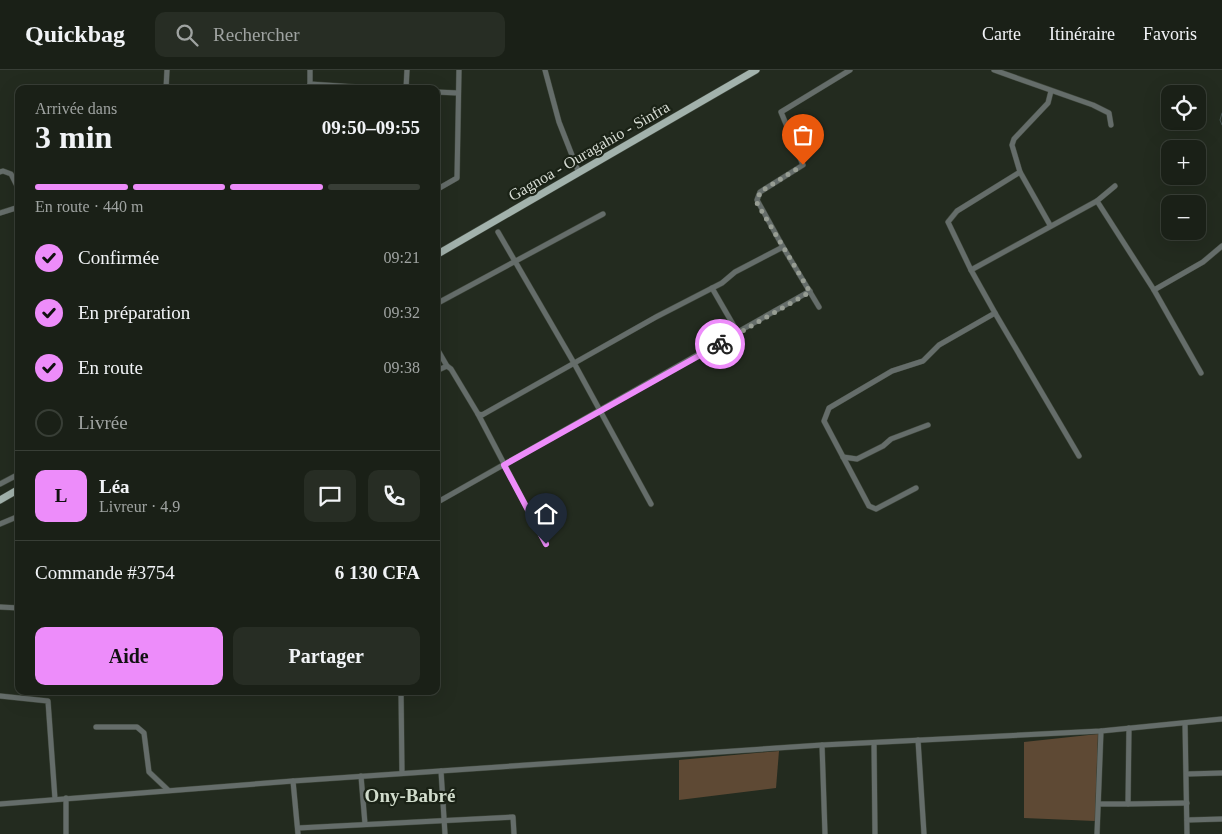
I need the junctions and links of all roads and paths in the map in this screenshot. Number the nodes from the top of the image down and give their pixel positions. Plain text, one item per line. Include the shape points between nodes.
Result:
1 (166, 70) edge
2 (310, 70) edge
3 (407, 70) edge
4 (459, 70) edge
5 (545, 70) edge
6 (756, 70) edge
7 (850, 70) edge
8 (994, 70) edge
9 (166, 85) edge
10 (310, 85) edge
11 (406, 85) edge
12 (1051, 91) junction
13 (440, 92) edge
14 (458, 93) junction
15 (1112, 125) dead end
16 (0, 172) edge
17 (1020, 172) junction
18 (579, 173) junction
19 (15, 182) edge
20 (1115, 186) dead end
21 (440, 188) edge
22 (1097, 201) junction
23 (15, 208) edge
24 (0, 213) edge
25 (603, 214) dead end
26 (1050, 225) junction
27 (498, 232) dead end
28 (1222, 246) edge
29 (783, 247) junction
30 (440, 253) edge
31 (515, 261) junction
32 (971, 270) junction
33 (712, 288) junction
34 (1154, 290) junction
35 (810, 292) junction
36 (440, 302) edge
37 (819, 306) dead end
38 (995, 313) junction
39 (738, 333) junction
40 (440, 354) edge
41 (574, 363) junction
42 (447, 366) junction
43 (440, 369) edge
44 (1201, 373) dead end
45 (600, 411) junction
46 (478, 414) junction
47 (928, 425) dead end
48 (1079, 456) dead end
49 (843, 457) junction
50 (504, 465) junction
51 (15, 476) edge
52 (0, 484) edge
53 (916, 488) dead end
54 (15, 491) edge
55 (0, 500) edge
56 (440, 500) edge
57 (651, 504) dead end
58 (15, 518) edge
59 (0, 524) edge
60 (546, 544) dead end
61 (0, 607) edge
62 (15, 608) edge
63 (401, 695) edge
64 (0, 696) edge
65 (1222, 719) edge
66 (1186, 723) junction
67 (96, 727) dead end
68 (1129, 728) junction
69 (1101, 731) junction
70 (918, 740) junction
71 (874, 743) junction
72 (822, 745) junction
73 (441, 771) junction
74 (402, 773) junction
75 (1222, 773) edge
76 (1187, 774) junction
77 (361, 776) junction
78 (293, 781) junction
79 (168, 790) junction
80 (66, 798) junction
81 (54, 799) junction
82 (1187, 803) junction
83 (0, 804) edge
84 (1099, 804) junction
85 (1128, 804) junction
86 (1222, 819) edge
87 (444, 820) junction
88 (1187, 820) junction
89 (365, 824) junction
90 (298, 831) edge
91 (66, 834) edge
92 (445, 834) edge
93 (514, 834) edge
94 (825, 834) edge
95 (875, 834) edge
96 (924, 834) edge
97 (1097, 834) edge
98 (1187, 834) edge

1 - 9 street
2 - 10 street
3 - 11 street
4 - 14 street
5 - 18 street via 559,122
6 - 18 main road, Gagnoa - Ouragahio - Sinfra
7 - 29 street via 781,112 803,165 760,192 757,200
8 - 12 street
12 - 15 street via 1109,113
12 - 17 street via 1048,102 1014,139 1012,145
13 - 14 street
14 - 21 street via 457,178
16 - 19 street via 3,170 11,174
17 - 26 street
17 - 32 street via 957,211 948,222
18 - 30 main road, Gagnoa - Ouragahio - Sinfra
20 - 22 street
22 - 26 street
22 - 34 street
23 - 24 street
25 - 31 street
26 - 32 street
27 - 31 street
28 - 34 street via 1203,262
29 - 33 street
29 - 35 street
31 - 36 street
31 - 41 street
32 - 38 street
33 - 39 street
33 - 41 street
34 - 44 street
35 - 37 street
35 - 39 street
38 - 48 street
38 - 49 street via 940,345 923,361 892,371 829,408 824,421
39 - 45 street
40 - 42 street
41 - 45 street
41 - 46 street via 482,415
42 - 43 street
42 - 46 street via 452,369
45 - 50 street
45 - 57 street
46 - 50 street
47 - 49 street via 891,439 857,459
49 - 53 street via 868,506 876,510
50 - 56 street
50 - 60 street
51 - 52 street
54 - 55 main road
58 - 59 street
61 - 62 street
63 - 74 street
64 - 81 street via 48,701
65 - 66 street
66 - 68 street
66 - 76 street
67 - 79 street via 142,729 149,772
68 - 69 street
68 - 85 street
69 - 70 street
69 - 84 street
70 - 71 street
70 - 96 street
71 - 72 street
71 - 95 street
72 - 73 street
72 - 94 street
73 - 74 street
73 - 87 street
74 - 77 street
75 - 76 street
76 - 82 street
77 - 78 street
77 - 89 street
78 - 79 street
78 - 90 street
79 - 80 street
80 - 81 street
80 - 91 street
81 - 83 street
82 - 85 street
82 - 88 street
84 - 85 street
84 - 97 street
86 - 88 street
87 - 89 street
87 - 92 street
87 - 93 street via 513,817
88 - 98 street
89 - 90 street

